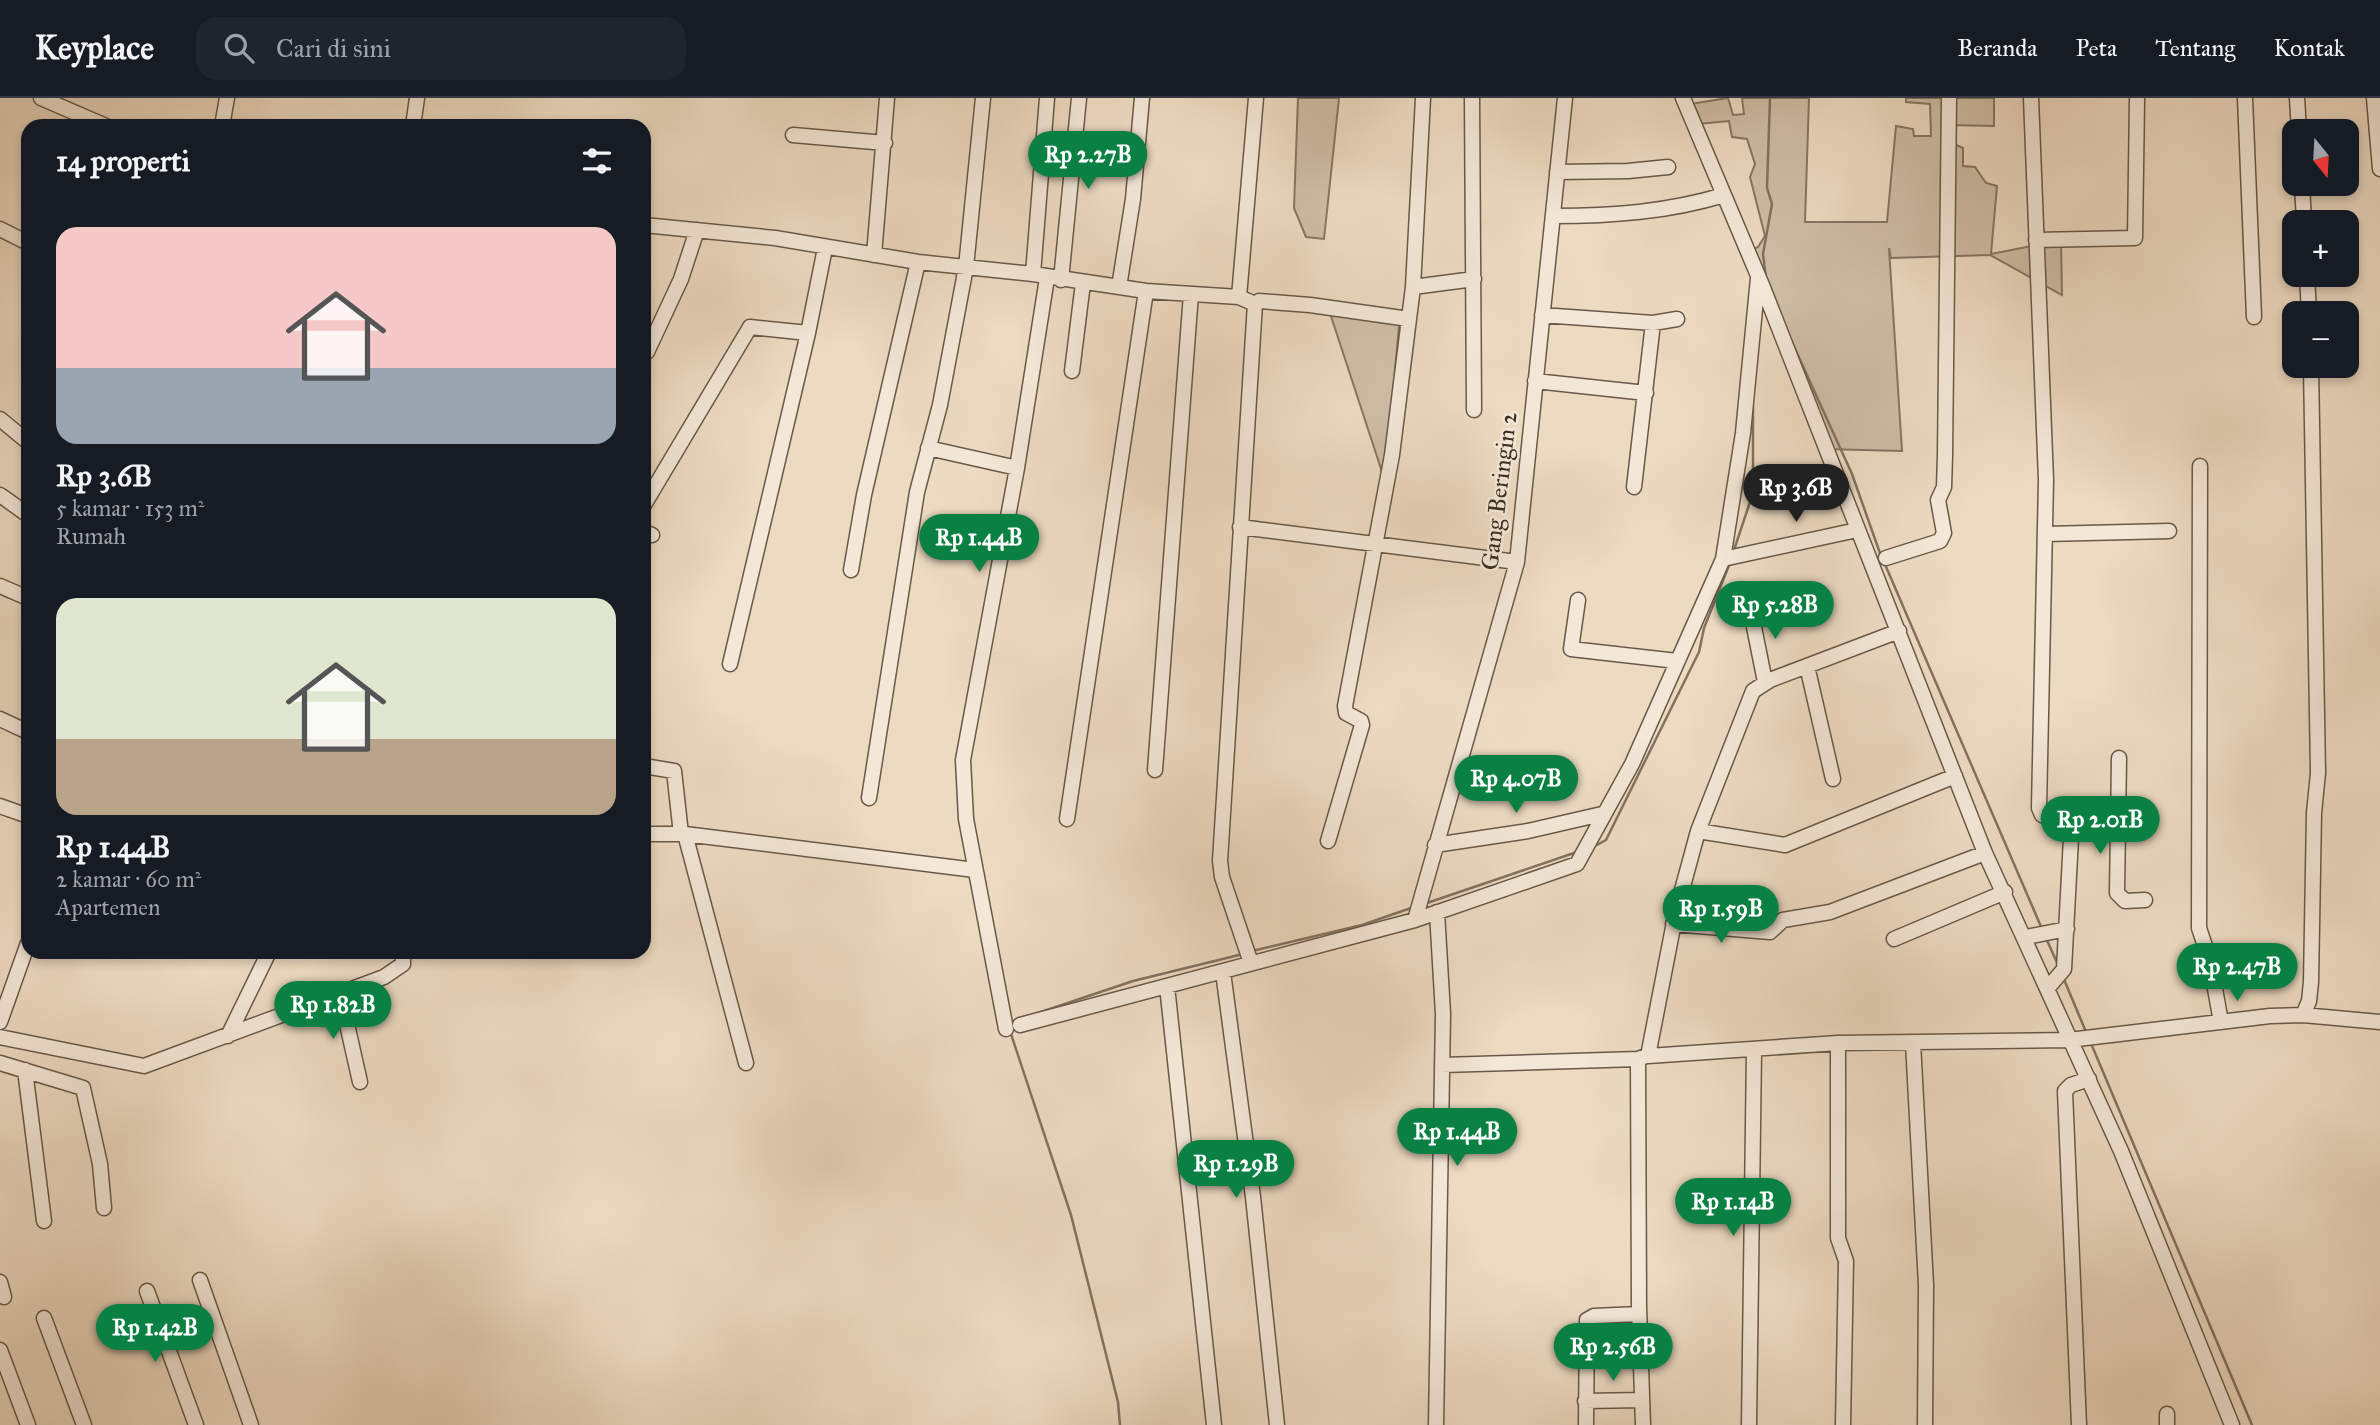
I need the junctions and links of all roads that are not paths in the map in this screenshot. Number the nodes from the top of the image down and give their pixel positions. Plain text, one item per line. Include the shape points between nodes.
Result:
1 (41, 98) edge
2 (228, 98) edge
3 (417, 98) edge
4 (887, 98) edge
5 (984, 98) edge
6 (1047, 98) edge
7 (1079, 98) edge
8 (1142, 98) edge
9 (1256, 98) edge
10 (1423, 98) edge
11 (1472, 98) edge
12 (1565, 98) edge
13 (1684, 98) edge
14 (1948, 98) edge
15 (2031, 98) edge
16 (2245, 98) edge
17 (2297, 98) edge
18 (2374, 98) edge
19 (2137, 100) dead end
20 (90, 119) edge
21 (224, 119) edge
22 (413, 119) edge
23 (2298, 119) edge
24 (793, 135) dead end
25 (885, 143) junction
26 (1668, 167) dead end
27 (2380, 169) edge
28 (1557, 172) junction
29 (1724, 195) junction
30 (1553, 216) junction
31 (651, 226) edge
32 (0, 229) edge
33 (697, 230) junction
34 (21, 240) edge
35 (2036, 240) junction
36 (825, 248) junction
37 (874, 255) junction
38 (918, 262) junction
39 (966, 267) junction
40 (1047, 277) junction
41 (1474, 279) junction
42 (1760, 281) junction
43 (1083, 283) junction
44 (1119, 287) junction
45 (1413, 287) junction
46 (1146, 291) junction
47 (1191, 294) junction
48 (1239, 297) junction
49 (1255, 304) junction
50 (1542, 314) junction
51 (2254, 317) dead end
52 (1409, 319) junction
53 (1677, 319) dead end
54 (1653, 323) junction
55 (808, 333) junction
56 (651, 343) edge
57 (1072, 371) dead end
58 (2311, 378) edge
59 (1535, 381) junction
60 (1646, 393) junction
61 (1474, 410) dead end
62 (0, 419) edge
63 (21, 436) edge
64 (929, 448) junction
65 (2200, 466) dead end
66 (1017, 468) junction
67 (1634, 487) dead end
68 (651, 493) edge
69 (0, 495) edge
70 (21, 510) edge
71 (1240, 527) junction
72 (1857, 530) junction
73 (2169, 531) dead end
74 (2045, 534) junction
75 (1376, 543) junction
76 (1725, 558) junction
77 (1886, 558) dead end
78 (1517, 562) junction
79 (851, 570) dead end
80 (0, 586) edge
81 (21, 595) edge
82 (1578, 600) dead end
83 (1750, 607) dead end
84 (1899, 631) junction
85 (1677, 661) junction
86 (730, 664) dead end
87 (1807, 666) junction
88 (1765, 682) junction
89 (0, 719) edge
90 (21, 729) edge
91 (2119, 758) dead end
92 (651, 766) edge
93 (1155, 770) dead end
94 (1955, 776) junction
95 (1833, 779) dead end
96 (869, 799) dead end
97 (0, 806) edge
98 (21, 814) edge
99 (1602, 814) junction
100 (1066, 819) dead end
101 (2118, 822) junction
102 (2068, 826) junction
103 (1698, 831) junction
104 (651, 834) edge
105 (683, 834) junction
106 (1328, 841) dead end
107 (1435, 845) junction
108 (1985, 853) junction
109 (975, 870) junction
110 (2006, 892) junction
111 (2145, 900) dead end
112 (1417, 910) junction
113 (1437, 912) junction
114 (1673, 924) junction
115 (2067, 929) junction
116 (2039, 934) junction
117 (1895, 939) dead end
118 (1249, 956) junction
119 (22, 959) edge
120 (265, 959) edge
121 (403, 959) edge
122 (1223, 972) junction
123 (1167, 986) junction
124 (2047, 989) junction
125 (340, 993) junction
126 (2302, 1016) junction
127 (0, 1021) edge
128 (2221, 1022) junction
129 (2380, 1022) edge
130 (228, 1036) junction
131 (0, 1038) edge
132 (2082, 1039) junction
133 (1838, 1043) junction
134 (1913, 1043) junction
135 (1754, 1051) junction
136 (1643, 1058) junction
137 (0, 1063) edge
138 (746, 1063) dead end
139 (1442, 1065) junction
140 (24, 1070) junction
141 (2089, 1079) junction
142 (360, 1082) dead end
143 (104, 1208) dead end
144 (44, 1222) dead end
145 (200, 1280) dead end
146 (147, 1291) dead end
147 (1639, 1314) junction
148 (44, 1318) dead end
149 (0, 1350) edge
150 (1642, 1400) junction
151 (1585, 1401) junction
152 (28, 1425) edge
153 (84, 1425) edge
154 (196, 1425) edge
155 (251, 1425) edge
156 (1214, 1425) edge
157 (1277, 1425) edge
158 (1436, 1425) edge
159 (1586, 1425) edge
160 (1643, 1425) edge
161 (1749, 1425) edge
162 (1843, 1425) edge
163 (1925, 1425) edge
164 (2079, 1425) edge
165 (2232, 1425) edge

1 - 20 street
2 - 21 street
3 - 22 street
4 - 25 street
5 - 39 street
6 - 40 street
7 - 40 street
8 - 44 street
9 - 48 street
10 - 45 street
11 - 41 street
12 - 28 street, Gang Beringin 2
13 - 29 street
14 - 77 street via 1945,455 1944,487 1938,500 1944,533 1940,541
15 - 35 street
16 - 51 street
17 - 23 street
18 - 27 street
19 - 35 street via 2135,238
24 - 25 street
25 - 37 street
26 - 28 street
28 - 30 street, Gang Beringin 2
29 - 30 street via 1625,215
29 - 42 street
30 - 50 street, Gang Beringin 2
31 - 33 street
32 - 34 street
33 - 36 street
33 - 56 street via 681,279
35 - 74 street
36 - 37 street
36 - 55 street
37 - 38 street
38 - 39 street
38 - 79 street
39 - 40 street
39 - 64 street
40 - 43 street
40 - 66 street
41 - 45 street
41 - 61 street
42 - 72 street
42 - 76 street
43 - 44 street
43 - 57 street
44 - 46 street
45 - 52 street
46 - 47 street
46 - 100 street
47 - 48 street
47 - 93 street
48 - 49 street
49 - 52 street via 1310,305
49 - 71 street
50 - 54 street
50 - 59 street, Gang Beringin 2
52 - 75 street
53 - 54 street
54 - 60 street
55 - 68 street via 750,327
55 - 86 street
58 - 126 street via 2318,773 2311,982
59 - 60 street
59 - 78 street, Gang Beringin 2
60 - 67 street
62 - 63 street
64 - 66 street
64 - 96 street via 915,504
65 - 128 street via 2199,928
66 - 109 street via 964,743 966,819
69 - 70 street
71 - 75 street
71 - 118 street via 1220,860
72 - 76 street
72 - 84 street
73 - 74 street
74 - 102 street via 2039,808 2042,815
75 - 78 street
75 - 106 street via 1345,706 1346,713 1362,725
76 - 85 street
78 - 107 street, Gang Beringin 2
80 - 81 street
82 - 85 street via 1571,649
83 - 88 street
84 - 87 street
84 - 94 street
85 - 99 street via 1632,764
87 - 88 street
87 - 95 street
88 - 103 street via 1753,691
89 - 90 street
91 - 101 street
92 - 105 street via 674,771
94 - 103 street via 1785,845
94 - 108 street
97 - 98 street
99 - 107 street
99 - 113 street via 1580,861
101 - 102 street
101 - 111 street via 2117,893 2125,901
102 - 115 street
103 - 114 street
104 - 105 street
105 - 109 street
105 - 138 street
107 - 112 street, Gang Beringin 2
108 - 110 street
108 - 114 street via 1830,912 1783,920 1770,932
109 - 123 street via 1013,1027
110 - 116 street
110 - 117 street
112 - 113 street
112 - 118 street
113 - 139 street
114 - 136 street
115 - 116 street
115 - 124 street via 2061,972
116 - 124 street
118 - 122 street
119 - 127 street
120 - 130 street
121 - 125 street via 403,964 384,977
122 - 123 street
122 - 157 street
123 - 156 street
124 - 132 street
125 - 130 street
125 - 142 street
126 - 128 street
126 - 129 street
128 - 132 street
130 - 131 street via 140,1066
132 - 134 street
132 - 141 street
133 - 134 street
133 - 135 street
133 - 162 street via 1838,1238 1846,1261
134 - 163 street via 1926,1285
135 - 136 street
135 - 161 street
136 - 139 street
136 - 147 street
137 - 140 street
139 - 158 street
140 - 143 street via 83,1088 100,1164
140 - 144 street
141 - 164 street via 2065,1091
141 - 165 street
145 - 155 street
146 - 154 street
147 - 150 street
147 - 151 street via 1587,1320
148 - 153 street
149 - 152 street
150 - 151 street
150 - 160 street
151 - 159 street

